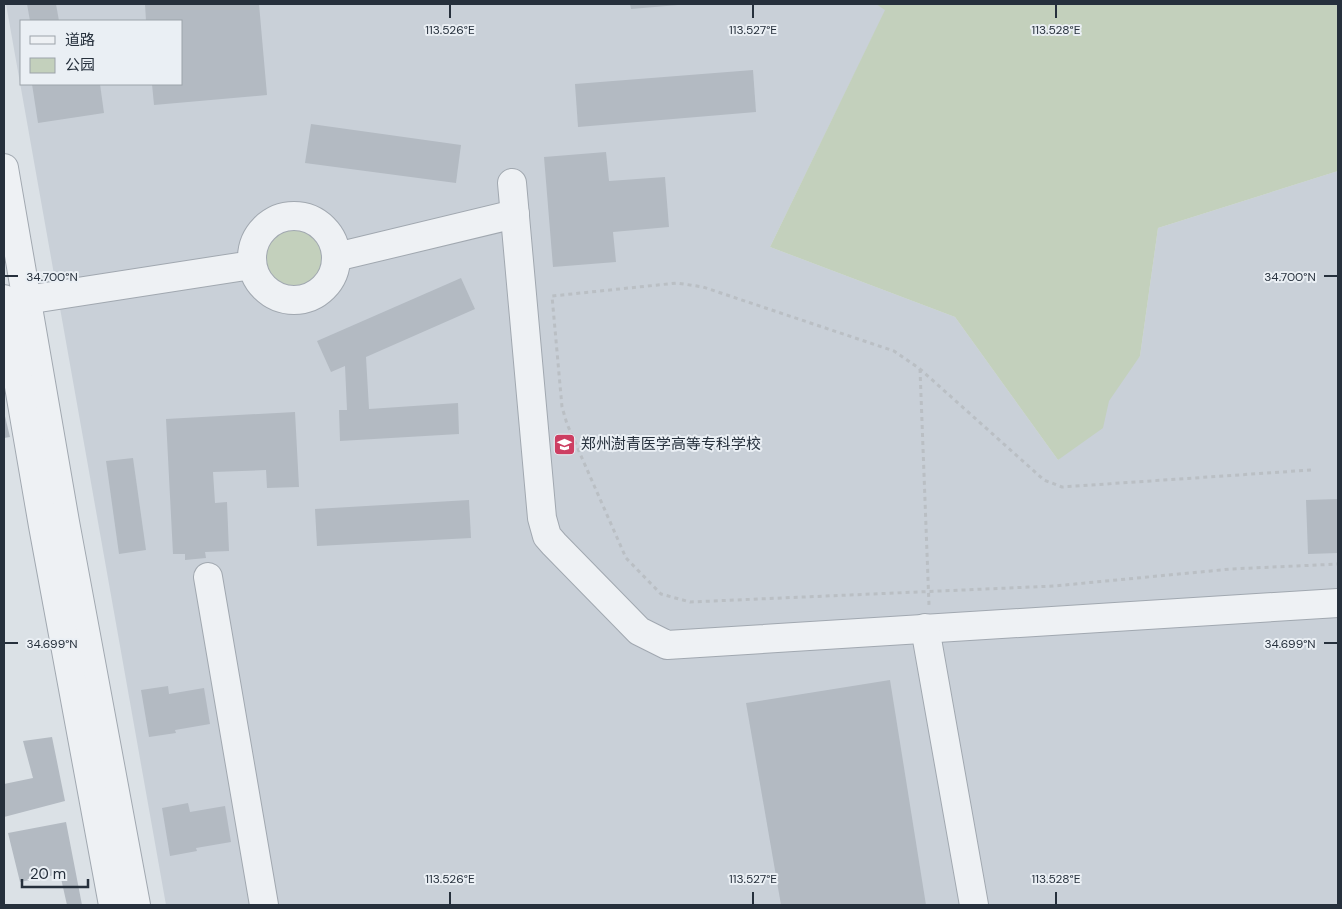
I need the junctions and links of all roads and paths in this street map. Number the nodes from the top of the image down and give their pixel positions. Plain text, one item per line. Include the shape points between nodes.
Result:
1 (4, 168) edge
2 (512, 183) dead end
3 (515, 214) junction
4 (336, 257) junction
5 (252, 265) junction
6 (15, 299) edge
7 (920, 369) junction
8 (1311, 470) dead end
9 (1338, 564) edge
10 (208, 577) dead end
11 (929, 592) junction
12 (1338, 602) edge
13 (928, 628) junction
14 (113, 905) edge
15 (136, 905) edge
16 (264, 905) edge
17 (974, 905) edge

1 - 6 street
2 - 3 street
3 - 4 street
3 - 13 street via 542,518 547,536 639,631 667,644
4 - 5 street via 327,285 318,293 295,300 272,294 256,276
4 - 5 street via 332,240 325,230 316,222 294,216 271,223 262,231 252,253
5 - 6 street
6 - 14 street via 44,536
6 - 15 street via 64,522
7 - 8 path via 1044,480 1062,487
7 - 11 path
7 - 11 path via 894,351 703,287 677,284 552,296 562,408 567,424 626,558 661,594 690,602
9 - 11 path via 1231,569 1054,586
10 - 16 street
11 - 13 path
12 - 13 street
13 - 17 street

